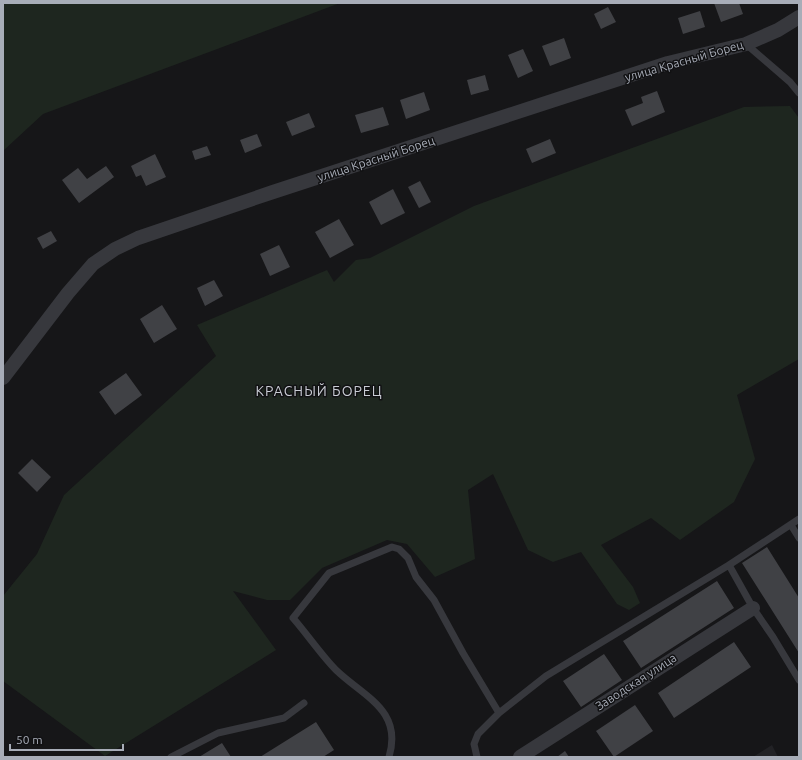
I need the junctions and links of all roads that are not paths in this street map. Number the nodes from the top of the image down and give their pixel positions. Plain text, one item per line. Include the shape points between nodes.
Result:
1 (799, 17) edge
2 (746, 44) junction
3 (799, 93) edge
4 (3, 378) edge
5 (799, 519) edge
6 (791, 525) junction
7 (799, 538) edge
8 (729, 565) junction
9 (753, 608) junction
10 (799, 680) edge
11 (304, 703) dead end
12 (499, 713) junction
13 (171, 757) edge
14 (389, 757) edge
15 (477, 757) edge
16 (520, 757) edge

1 - 2 street, улица Красный Борец via 778,30
2 - 3 lane
2 - 4 street, улица Красный Борец via 668,63 274,192 115,248 93,264 68,293
5 - 6 lane
6 - 7 lane
6 - 8 lane
8 - 9 lane
8 - 12 lane via 546,676
9 - 10 lane
9 - 16 street, Заводская улица
11 - 13 lane via 284,718 218,733
12 - 14 lane via 434,600 416,577 408,558 399,549 392,547 329,573 294,618 336,670 378,705 387,718 392,745
12 - 15 lane via 478,734 474,744

